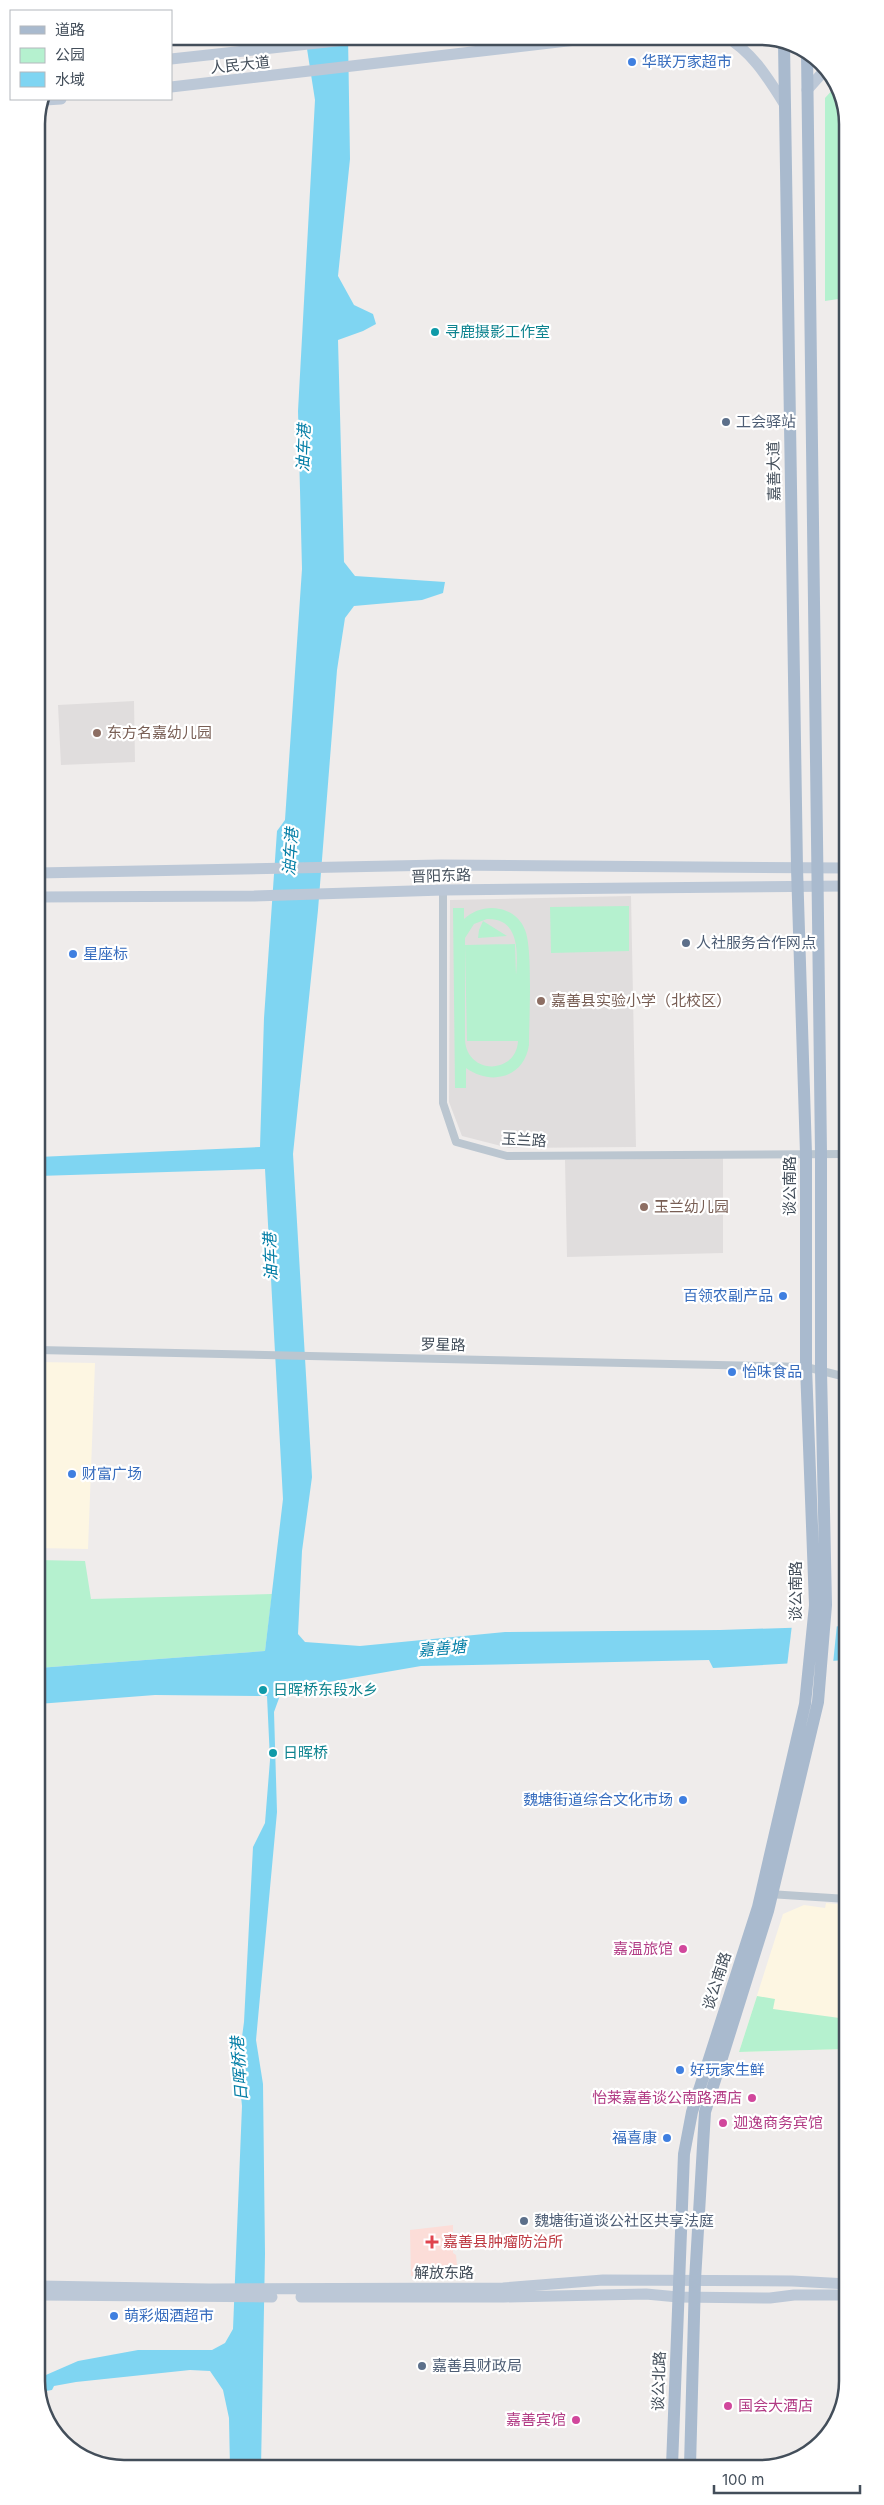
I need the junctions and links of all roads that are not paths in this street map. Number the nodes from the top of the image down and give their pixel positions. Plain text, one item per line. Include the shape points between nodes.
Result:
1 (303, 45) edge
2 (538, 45) edge
3 (738, 45) edge
4 (784, 49) edge
5 (172, 59) edge
6 (807, 60) edge
7 (821, 74) edge
8 (172, 87) edge
9 (807, 90) junction
10 (785, 105) junction
11 (797, 868) junction
12 (816, 868) junction
13 (839, 868) edge
14 (45, 873) edge
15 (797, 886) junction
16 (816, 886) junction
17 (839, 886) edge
18 (442, 890) junction
19 (45, 897) edge
20 (806, 1154) junction
21 (821, 1154) junction
22 (839, 1154) edge
23 (45, 1350) edge
24 (806, 1367) junction
25 (821, 1371) junction
26 (839, 1375) edge
27 (820, 1605) junction
28 (767, 1893) junction
29 (839, 1899) edge
30 (678, 2280) junction
31 (695, 2280) junction
32 (839, 2284) edge
33 (45, 2286) edge
34 (210, 2293) junction
35 (289, 2293) junction
36 (45, 2295) edge
37 (839, 2295) edge
38 (678, 2297) junction
39 (694, 2297) junction
40 (672, 2460) edge
41 (690, 2460) edge

1 - 5 main road, 人民大道
2 - 8 main road, 人民大道
3 - 10 main road via 763,69
4 - 10 main road, 嘉善大道
6 - 9 main road
7 - 9 main road
9 - 12 main road
10 - 11 main road, 嘉善大道
11 - 12 main road, 晋阳东路
11 - 14 main road, 晋阳东路 via 441,865
11 - 15 main road, 谈公南路
12 - 13 main road, 晋阳东路
12 - 16 main road, 谈公南路
15 - 16 main road, 晋阳东路
15 - 18 main road, 晋阳东路
15 - 20 main road, 谈公南路
16 - 17 main road, 晋阳东路
16 - 21 main road, 谈公南路
18 - 19 main road, 晋阳东路 via 336,895
18 - 20 street, 玉兰路 via 443,1102 456,1142 507,1156
20 - 21 street, 玉兰路
20 - 24 main road, 谈公南路
21 - 22 street, 玉兰路
21 - 25 main road, 谈公南路
23 - 24 street, 罗星路
24 - 25 street, 罗星路
24 - 27 main road, 谈公南路
25 - 26 street, 罗星路
25 - 27 main road, 谈公南路
27 - 28 main road, 谈公南路 via 811,1703
28 - 29 street
28 - 30 main road, 谈公南路 via 692,2112 684,2154
28 - 31 main road, 谈公南路 via 705,2112
30 - 31 main road, 解放东路
30 - 35 main road, 解放东路 via 602,2280 503,2288
30 - 38 main road, 谈公南路
31 - 32 main road, 解放东路
31 - 39 main road, 谈公南路
33 - 34 main road, 解放东路
34 - 35 main road, 解放东路
34 - 36 main road, 解放东路
35 - 38 main road, 解放东路 via 504,2297 646,2294
37 - 39 main road, 解放东路
38 - 39 main road, 解放东路
38 - 40 main road, 谈公北路
39 - 41 main road

